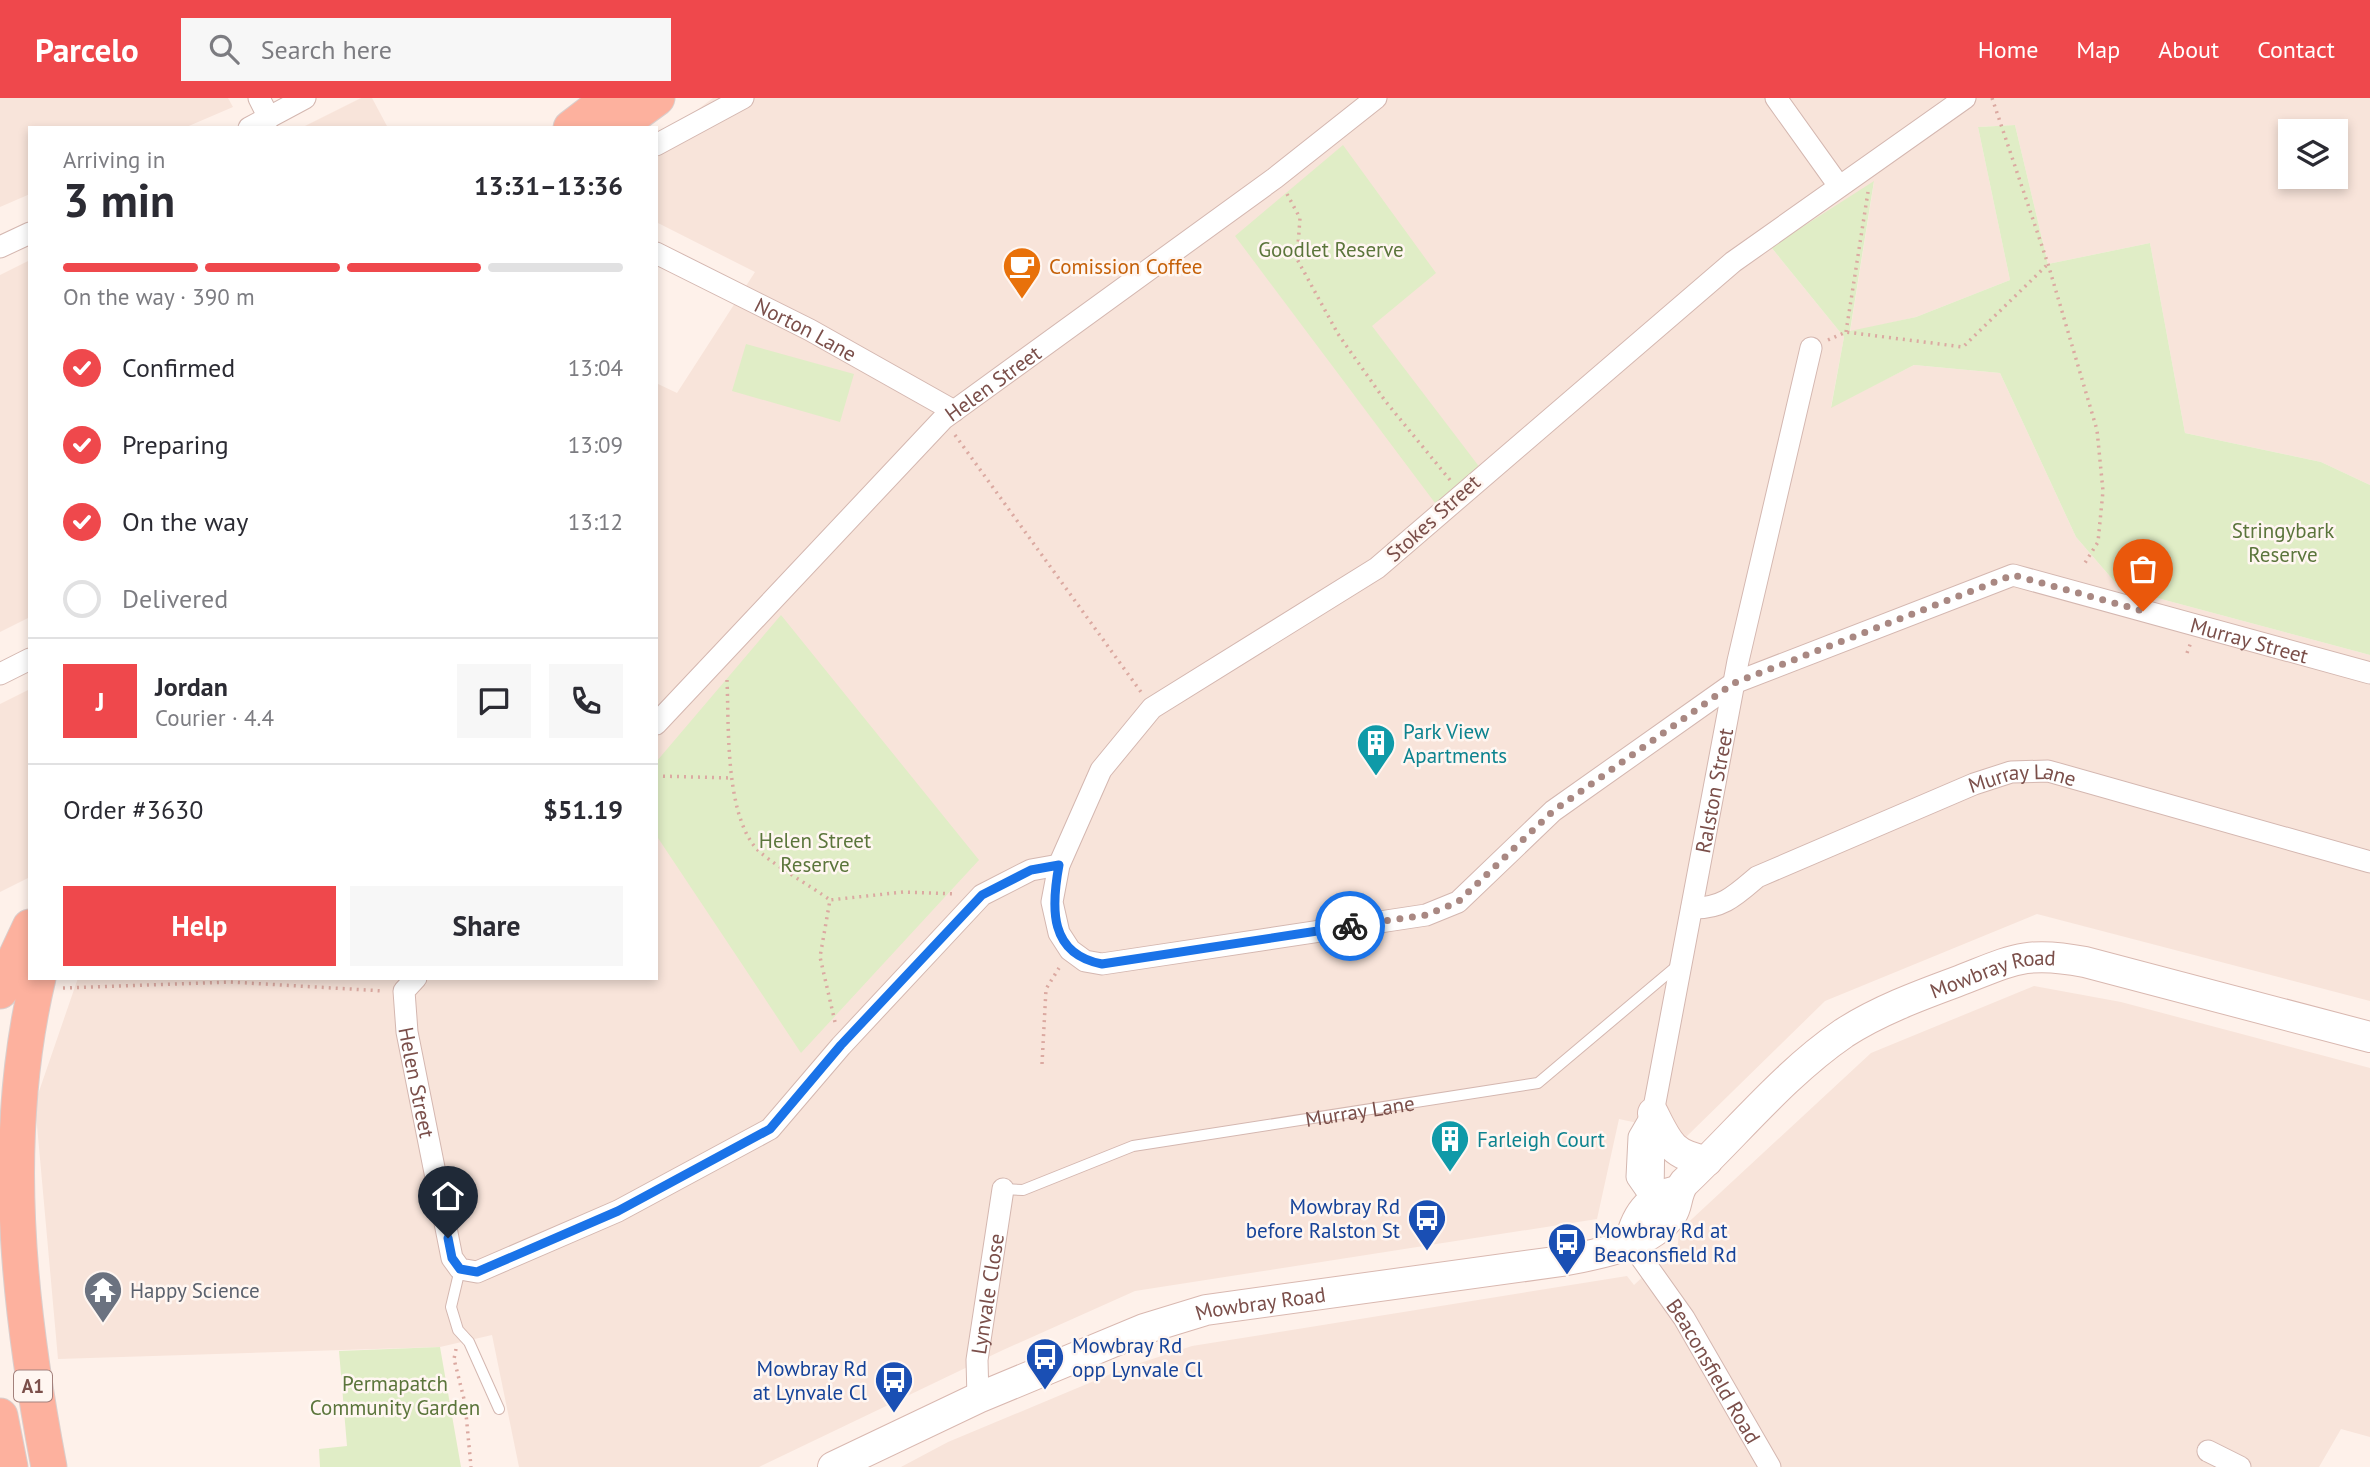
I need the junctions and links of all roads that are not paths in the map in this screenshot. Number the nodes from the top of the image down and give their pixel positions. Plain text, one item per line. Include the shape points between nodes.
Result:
1 (259, 98) edge
2 (305, 98) edge
3 (610, 98) edge
4 (657, 98) edge
5 (743, 98) edge
6 (1376, 98) edge
7 (1776, 98) edge
8 (1965, 98) edge
9 (269, 118) junction
10 (253, 126) edge
11 (574, 126) edge
12 (619, 126) edge
13 (658, 144) edge
14 (1839, 186) junction
15 (28, 234) edge
16 (0, 247) edge
17 (658, 254) edge
18 (1811, 348) road end
19 (949, 415) junction
20 (28, 660) edge
21 (2370, 673) edge
22 (0, 674) edge
23 (1734, 683) junction
24 (658, 722) edge
25 (2370, 862) edge
26 (1059, 865) junction
27 (1692, 908) junction
28 (28, 931) edge
29 (1680, 964) junction
30 (46, 983) edge
31 (410, 985) edge
32 (0, 991) edge
33 (2370, 1037) edge
34 (1653, 1113) junction
35 (1707, 1161) junction
36 (1003, 1189) joint
37 (1665, 1196) junction
38 (1630, 1242) junction
39 (460, 1269) junction
40 (978, 1398) junction
41 (499, 1409) dead end
42 (0, 1416) edge
43 (2208, 1451) dead end
44 (10, 1467) edge
45 (49, 1467) edge
46 (833, 1467) edge
47 (1770, 1467) edge
48 (2240, 1467) edge

1 - 9 street
2 - 9 street
3 - 11 highway
4 - 12 highway
5 - 13 street
6 - 19 street, Helen Street via 1275,178
7 - 14 street
8 - 14 street, Stokes Street
9 - 10 street
14 - 26 street, Stokes Street via 1733,262 1377,568 1152,708 1101,770
15 - 16 street
17 - 19 street, Norton Lane via 810,330
18 - 23 street, Ralston Street
19 - 24 street, Helen Street
20 - 22 street
21 - 23 street, Murray Street via 2013,575
23 - 26 street, Murray Street via 1553,811 1458,902 1426,915 1102,964 1085,961 1070,950 1059,933 1052,902
23 - 27 street, Ralston Street
25 - 27 street, Murray Lane via 2048,771 2011,772 1757,877 1713,908
26 - 39 street via 1031,870 982,895 841,1045 770,1129 618,1211 477,1272
27 - 29 street, Ralston Street
28 - 32 highway
29 - 34 street, Ralston Street
29 - 36 lane, Murray Lane via 1538,1083 1133,1146 1023,1190
30 - 45 highway, A1 via 19,1032 9,1083 3,1201
31 - 39 street, Helen Street via 407,1032 452,1258
33 - 35 main road, Mowbray Road via 2085,962 2033,955 1916,997 1857,1025 1798,1072
34 - 35 main road via 1667,1143 1677,1152
34 - 37 street, Ralston Street via 1639,1137 1637,1177
35 - 37 main road, Mowbray Road
36 - 40 street, Lynvale Close via 977,1360
37 - 38 main road, Mowbray Road via 1673,1212 1656,1231
38 - 40 main road, Mowbray Road via 1562,1261 1206,1310 1144,1329
38 - 47 street, Beaconsfield Road via 1678,1308
39 - 41 lane via 451,1307
40 - 46 main road, Mowbray Road
42 - 44 highway, A1
43 - 48 street

